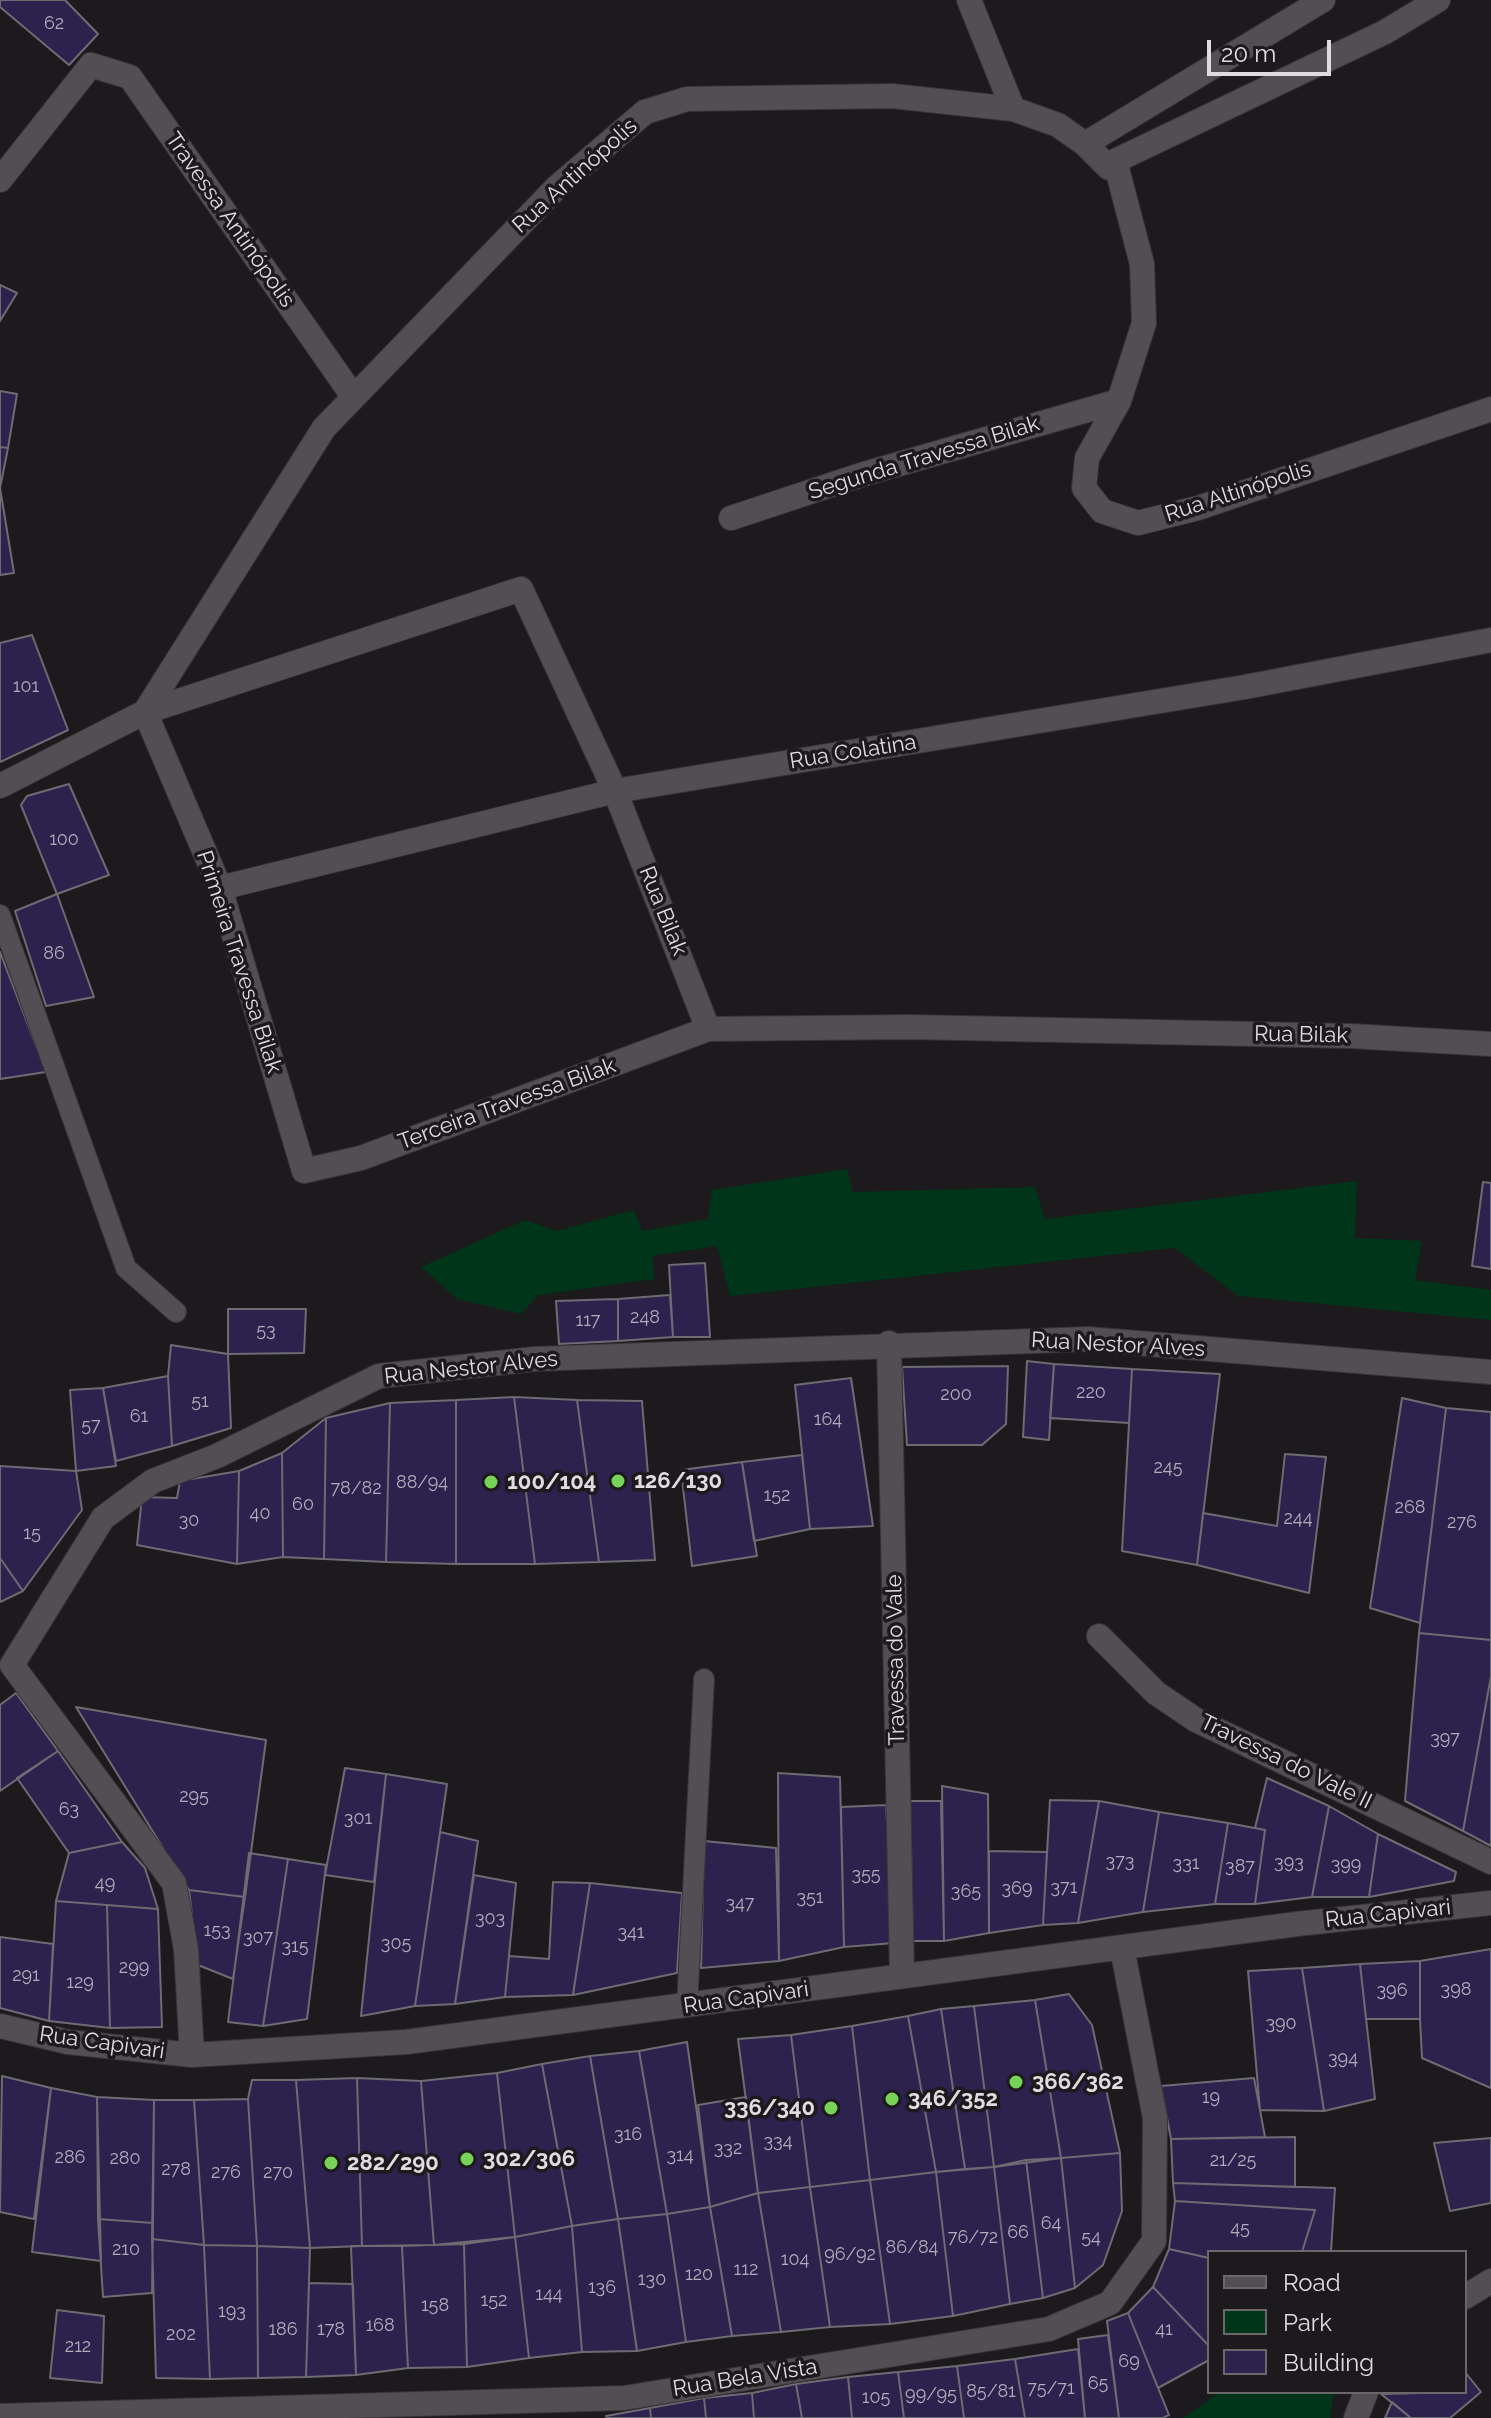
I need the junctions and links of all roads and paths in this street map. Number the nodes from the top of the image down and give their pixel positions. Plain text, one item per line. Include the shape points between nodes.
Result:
1 (969, 0) edge
2 (1323, 0) edge
3 (1438, 0) edge
4 (1013, 109) junction
5 (1085, 144) junction
6 (1115, 161) junction
7 (0, 180) edge
8 (353, 396) junction
9 (1119, 401) junction
10 (1491, 409) edge
11 (731, 518) dead end
12 (1491, 640) edge
13 (145, 712) junction
14 (0, 786) edge
15 (615, 791) junction
16 (220, 888) junction
17 (0, 915) edge
18 (708, 1029) junction
19 (1491, 1044) edge
20 (304, 1171) joint
21 (176, 1312) dead end
22 (889, 1343) junction
23 (1491, 1372) edge
24 (1099, 1636) dead end
25 (6, 1661) edge
26 (704, 1679) dead end
27 (1491, 1862) edge
28 (1491, 1903) edge
29 (1122, 1948) junction
30 (902, 1976) junction
31 (687, 2006) junction
32 (0, 2026) edge
33 (192, 2055) junction
34 (1491, 2281) edge
35 (1467, 2296) edge
36 (1365, 2394) edge
37 (0, 2416) edge
38 (1356, 2418) edge

1 - 4 street
2 - 5 street
3 - 6 street via 1385,32
4 - 5 street, Rua Antinópolis via 1058,125
4 - 8 street, Rua Antinópolis via 892,96 687,99 645,112 556,188
5 - 6 street, Rua Antinópolis via 1109,168
6 - 9 street via 1142,264 1144,323
7 - 8 street, Travessa Antinópolis via 91,65 130,77
8 - 13 street, Rua Antinópolis via 324,428
9 - 10 street, Rua Altinópolis via 1087,458 1084,488 1102,511 1138,523 1198,508
9 - 11 street, Segunda Travessa Bilak
12 - 15 street, Rua Colatina via 1245,687
13 - 14 street, Rua Bilak
13 - 15 street, Rua Bilak via 521,589
13 - 16 street, Primeira Travessa Bilak
15 - 16 street, Rua Colatina
15 - 18 street, Rua Bilak
16 - 20 street, Primeira Travessa Bilak
17 - 21 lane via 126,1268
18 - 19 street, Rua Bilak via 910,1027
18 - 20 street, Terceira Travessa Bilak via 361,1158
22 - 23 street, Rua Nestor Alves via 1088,1339
22 - 25 street, Rua Nestor Alves via 535,1359 379,1376 217,1456 153,1481 103,1518
22 - 30 street, Travessa do Vale
24 - 27 street, Travessa do Vale II via 1156,1693 1196,1720
25 - 33 street, Rua Nestor Alves via 174,1883 186,1949
26 - 31 lane
28 - 29 street, Rua Capivari
29 - 30 street, Rua Capivari
29 - 37 street, Rua Bela Vista via 1155,2118 1154,2241 1110,2303 1049,2329 624,2398
30 - 31 street, Rua Capivari
31 - 33 street, Rua Capivari via 406,2042
32 - 33 street, Rua Capivari via 68,2042
34 - 35 street
36 - 38 street

